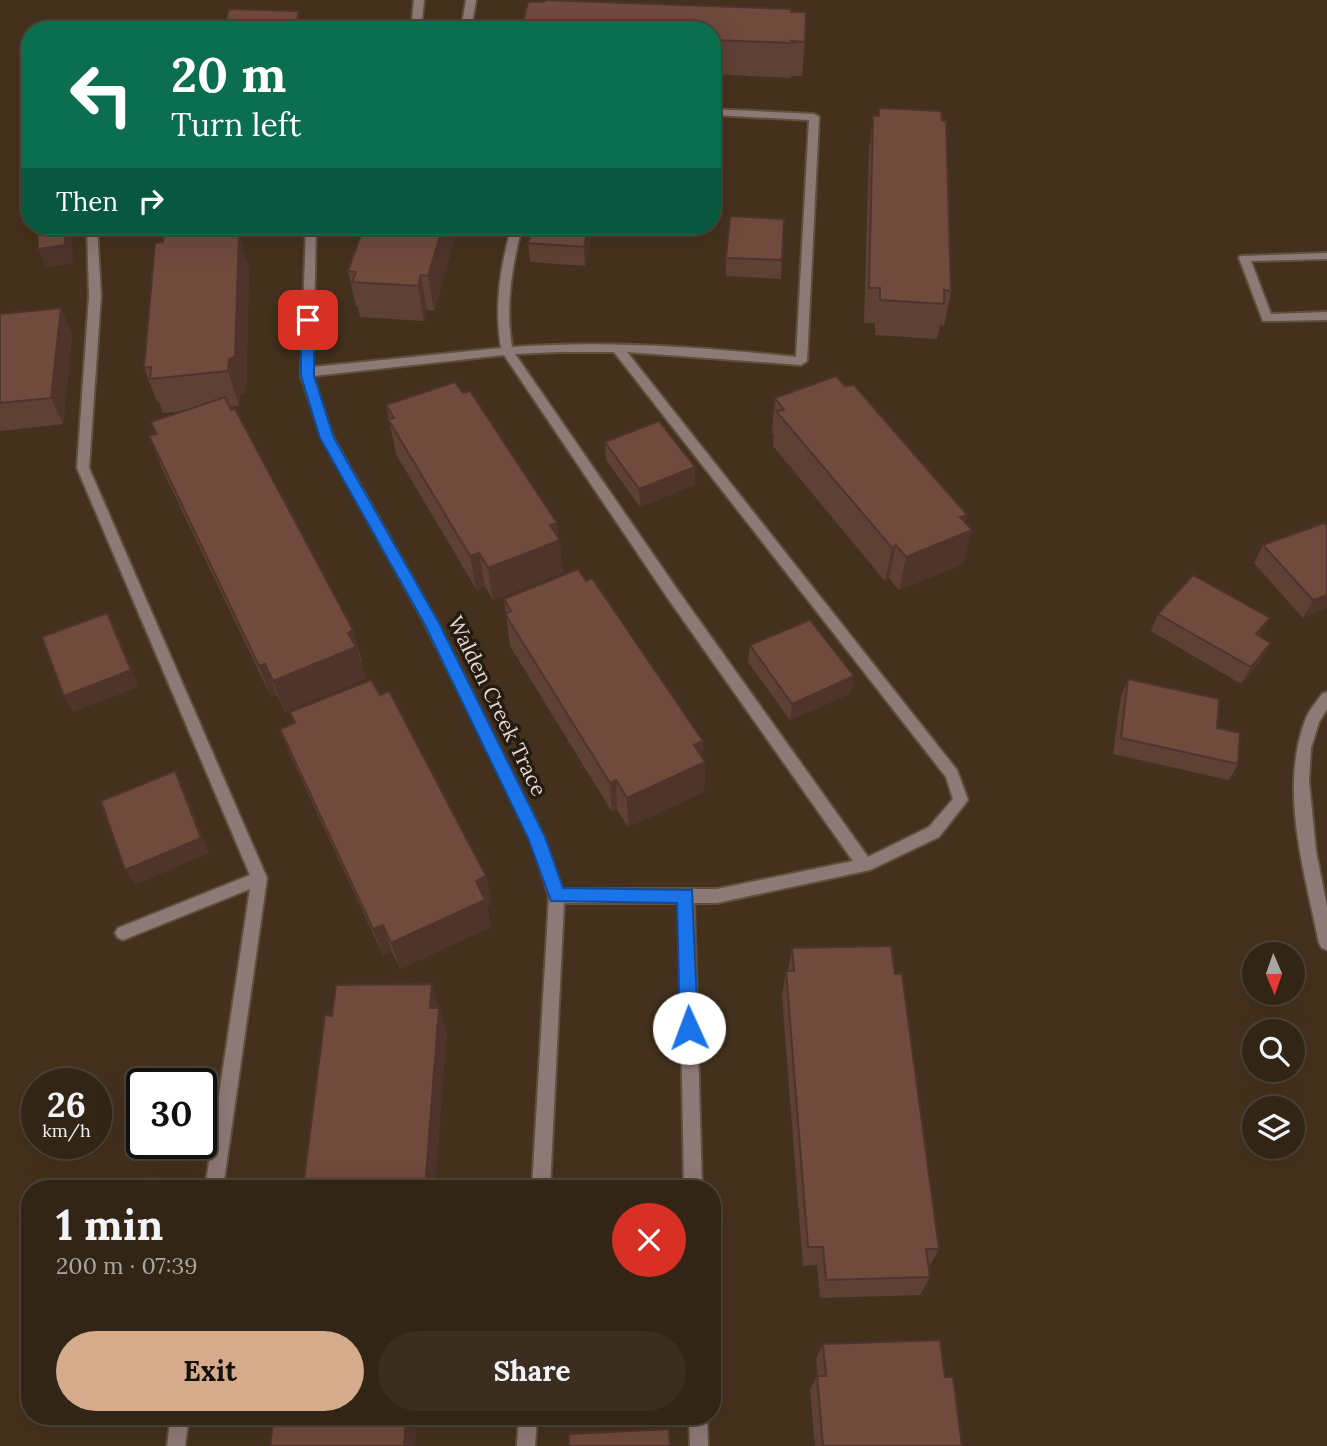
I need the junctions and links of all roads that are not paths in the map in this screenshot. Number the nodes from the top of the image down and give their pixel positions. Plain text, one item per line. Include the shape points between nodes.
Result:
1 (419, 0) edge
2 (471, 0) edge
3 (417, 21) edge
4 (468, 21) edge
5 (721, 112) edge
6 (93, 235) edge
7 (311, 235) edge
8 (515, 235) edge
9 (1327, 257) edge
10 (1327, 316) edge
11 (618, 349) junction
12 (507, 351) junction
13 (307, 372) junction
14 (1327, 698) edge
15 (865, 865) junction
16 (259, 878) junction
17 (686, 895) junction
18 (557, 896) junction
19 (123, 933) dead end
20 (1327, 943) edge
21 (215, 1180) edge
22 (541, 1180) edge
23 (693, 1180) edge
24 (179, 1425) edge
25 (527, 1425) edge
26 (698, 1425) edge
27 (176, 1446) edge
28 (526, 1446) edge
29 (699, 1446) edge

1 - 3 street
2 - 4 street
5 - 11 street via 814,117 801,361
6 - 16 street via 95,296 83,468
7 - 13 street, Walden Creek Trace
8 - 12 street via 502,307
9 - 10 street via 1244,258 1267,318
11 - 12 street
11 - 15 street via 953,774 961,800 934,832
12 - 13 street
12 - 15 street
13 - 18 street, Walden Creek Trace via 327,438 431,623 537,837
14 - 20 street via 1317,708 1302,761 1304,826
15 - 17 street via 717,896
16 - 19 street
16 - 21 street
17 - 18 street
17 - 23 street
18 - 22 street, Walden Creek Trace
24 - 27 street
25 - 28 street
26 - 29 street

